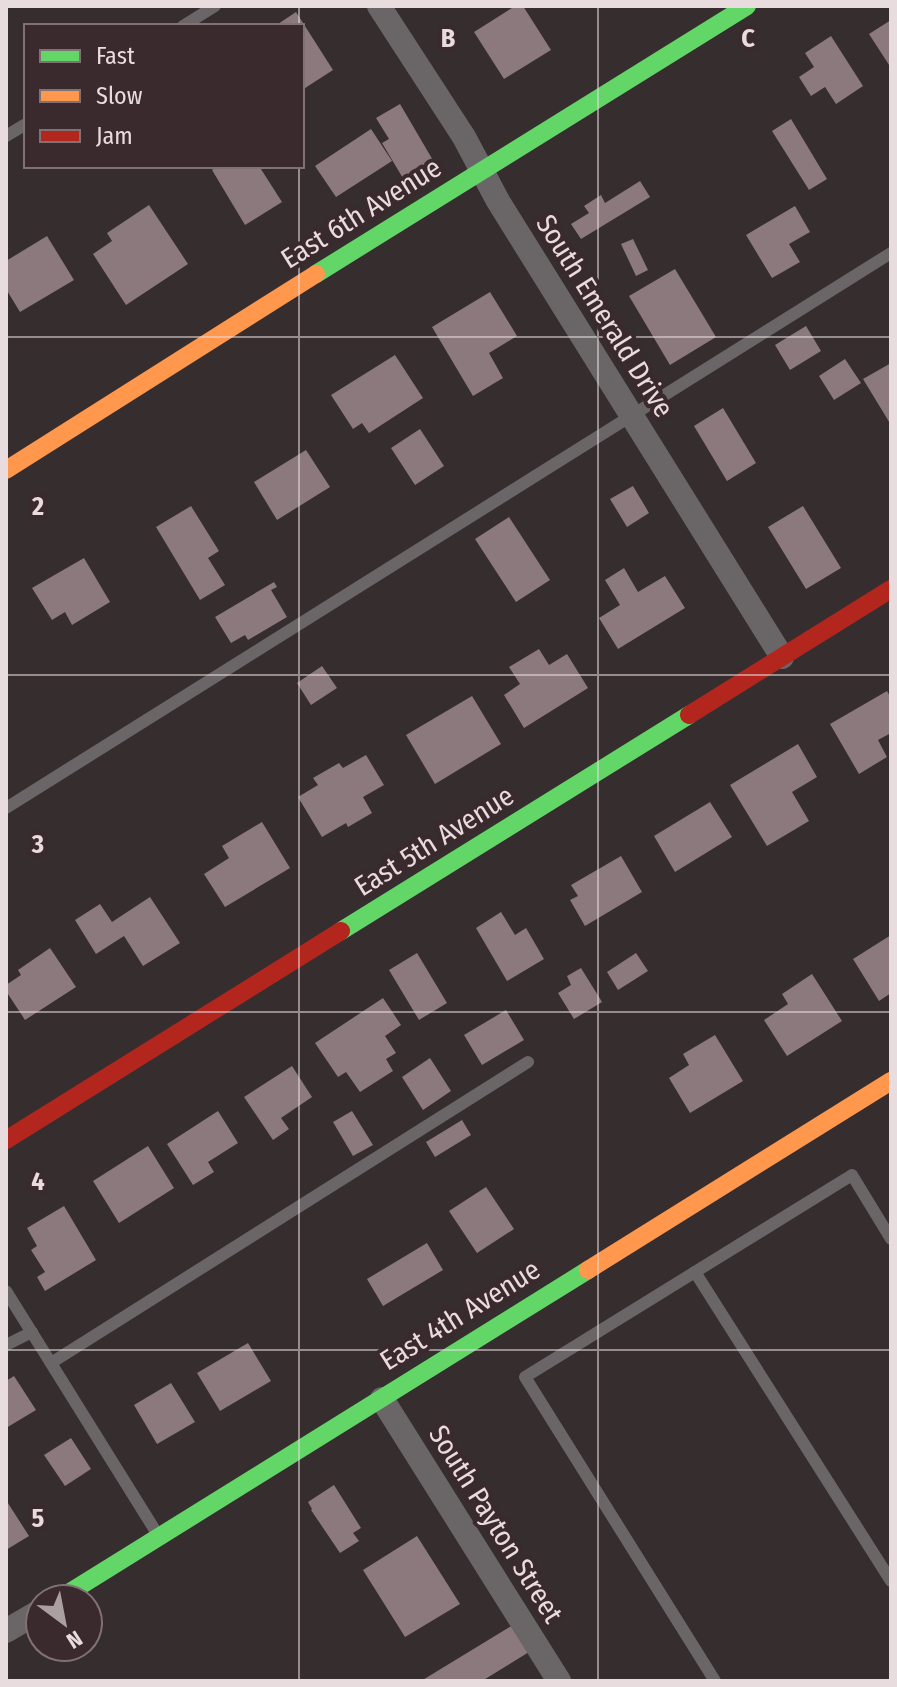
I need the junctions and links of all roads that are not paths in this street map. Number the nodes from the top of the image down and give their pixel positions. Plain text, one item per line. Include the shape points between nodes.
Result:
1 (215, 6) edge
2 (379, 6) edge
3 (747, 6) edge
4 (186, 24) edge
5 (24, 125) edge
6 (6, 136) edge
7 (481, 170) junction
8 (891, 253) edge
9 (631, 414) junction
10 (6, 470) edge
11 (891, 589) edge
12 (782, 657) junction
13 (6, 808) edge
14 (528, 1062) dead end
15 (891, 1081) edge
16 (6, 1140) edge
17 (891, 1239) edge
18 (695, 1272) junction
19 (6, 1291) edge
20 (32, 1332) junction
21 (6, 1345) edge
22 (51, 1363) junction
23 (382, 1399) junction
24 (160, 1538) junction
25 (891, 1581) edge
26 (85, 1583) edge
27 (24, 1620) edge
28 (6, 1631) edge
29 (559, 1681) edge
30 (715, 1681) edge

1 - 4 lane
2 - 7 street, South Emerald Drive
3 - 7 street, East 6th Avenue
5 - 6 lane
7 - 9 street, South Emerald Drive
7 - 10 street, East 6th Avenue
8 - 9 lane
9 - 12 street, South Emerald Drive
9 - 13 lane
11 - 12 street, East 5th Avenue
12 - 16 street, East 5th Avenue
14 - 22 lane
15 - 23 street, East 4th Avenue
17 - 18 lane via 852,1175
18 - 25 lane
18 - 30 lane via 525,1377
19 - 20 lane
20 - 21 lane
20 - 22 lane
22 - 24 lane
23 - 24 street, East 4th Avenue
23 - 29 street, South Payton Street
24 - 26 street, East 4th Avenue
27 - 28 street

